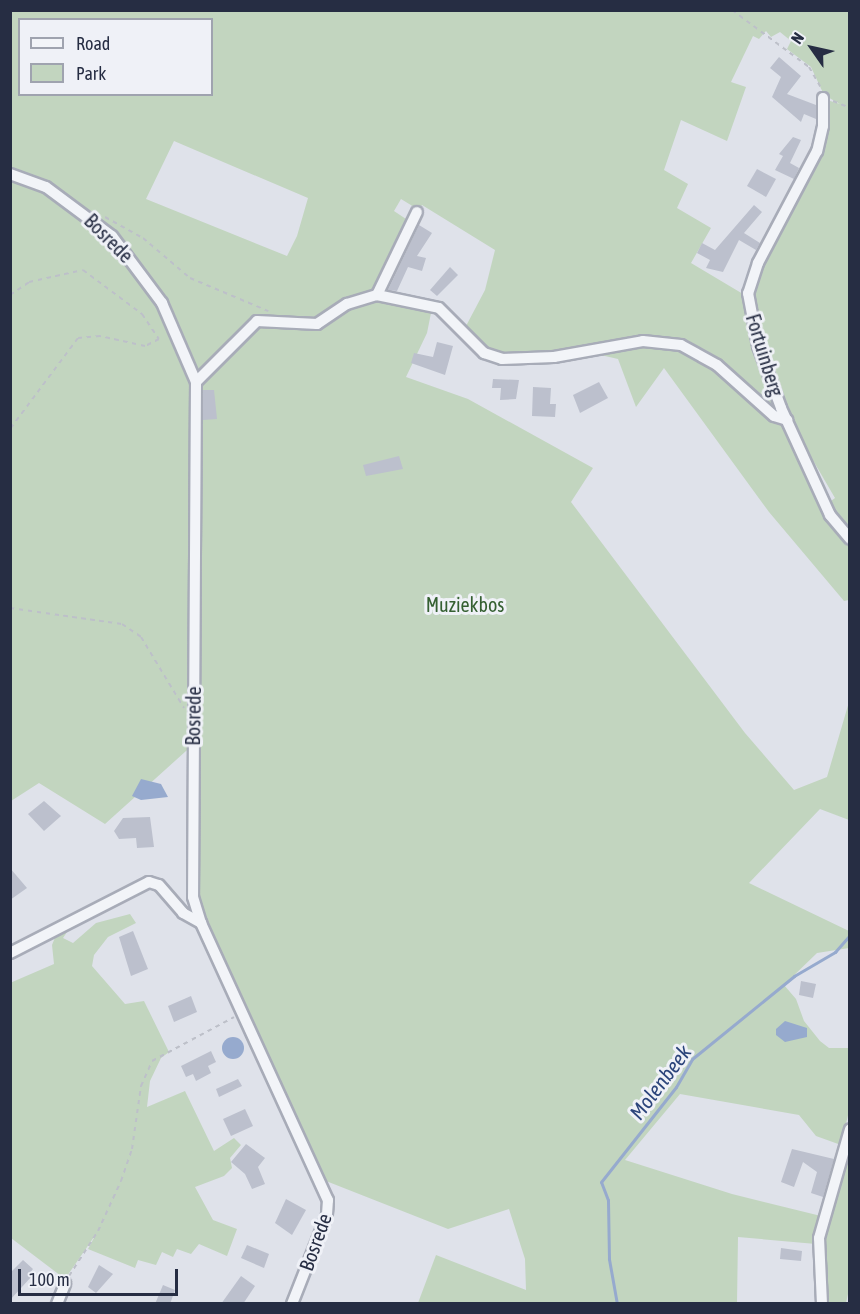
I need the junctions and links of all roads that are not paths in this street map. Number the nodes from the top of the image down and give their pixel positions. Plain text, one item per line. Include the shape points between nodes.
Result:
1 (823, 98) road end
2 (10, 174) edge
3 (417, 212) dead end
4 (377, 295) junction
5 (195, 382) junction
6 (787, 420) junction
7 (849, 539) edge
8 (201, 924) junction
9 (10, 953) edge
10 (849, 1130) edge
11 (65, 1284) road end
12 (57, 1304) edge
13 (292, 1304) edge
14 (822, 1304) edge

1 - 6 street, Fortuinberg via 823,126 817,151 748,290 758,346
2 - 5 street, Bosrede via 46,188 112,236 162,303
3 - 4 street
4 - 5 street via 347,304 317,324 266,319 250,326
4 - 6 street via 439,308 484,352 502,359 554,357 643,341 681,345 717,364 774,416
5 - 8 street, Bosrede via 193,897
6 - 7 street, Fortuinberg via 830,514
8 - 9 street via 183,913 159,885 149,882
8 - 13 street, Bosrede via 328,1200 327,1215
10 - 14 street via 819,1238
11 - 12 street

